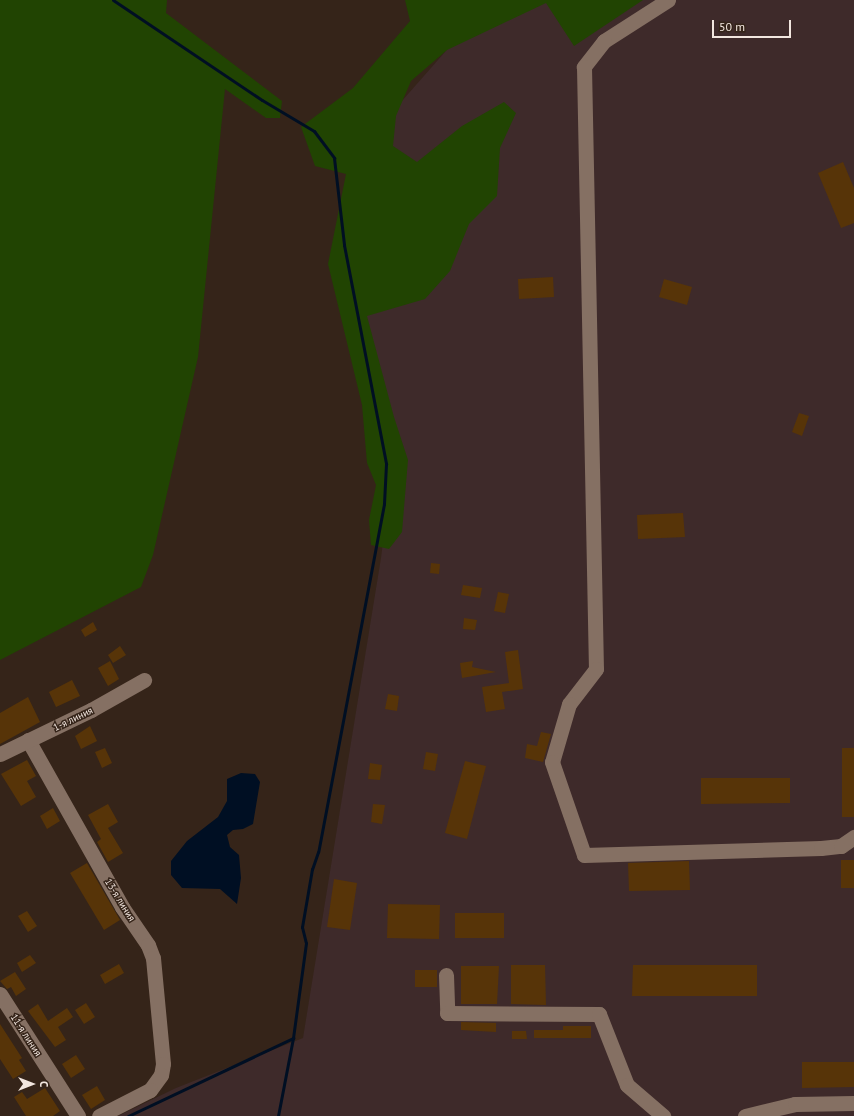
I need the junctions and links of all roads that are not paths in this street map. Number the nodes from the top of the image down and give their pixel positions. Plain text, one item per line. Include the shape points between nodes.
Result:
1 (668, 0) edge
2 (144, 680) dead end
3 (28, 740) junction
4 (0, 754) edge
5 (854, 837) edge
6 (446, 975) dead end
7 (0, 994) edge
8 (854, 1103) edge
9 (78, 1116) edge
10 (99, 1116) edge
11 (663, 1116) edge
12 (745, 1116) edge

1 - 5 street via 604,41 584,67 596,669 569,704 552,762 584,855 821,848 841,846
2 - 3 street, 1-я линия via 91,710
3 - 4 street, 1-я линия
3 - 10 street, 13-я линия via 122,907 148,945 155,970 163,1064 161,1075 150,1090
6 - 11 street via 447,1013 599,1014 628,1085
7 - 9 street, 11-я линия
8 - 12 street via 794,1104

